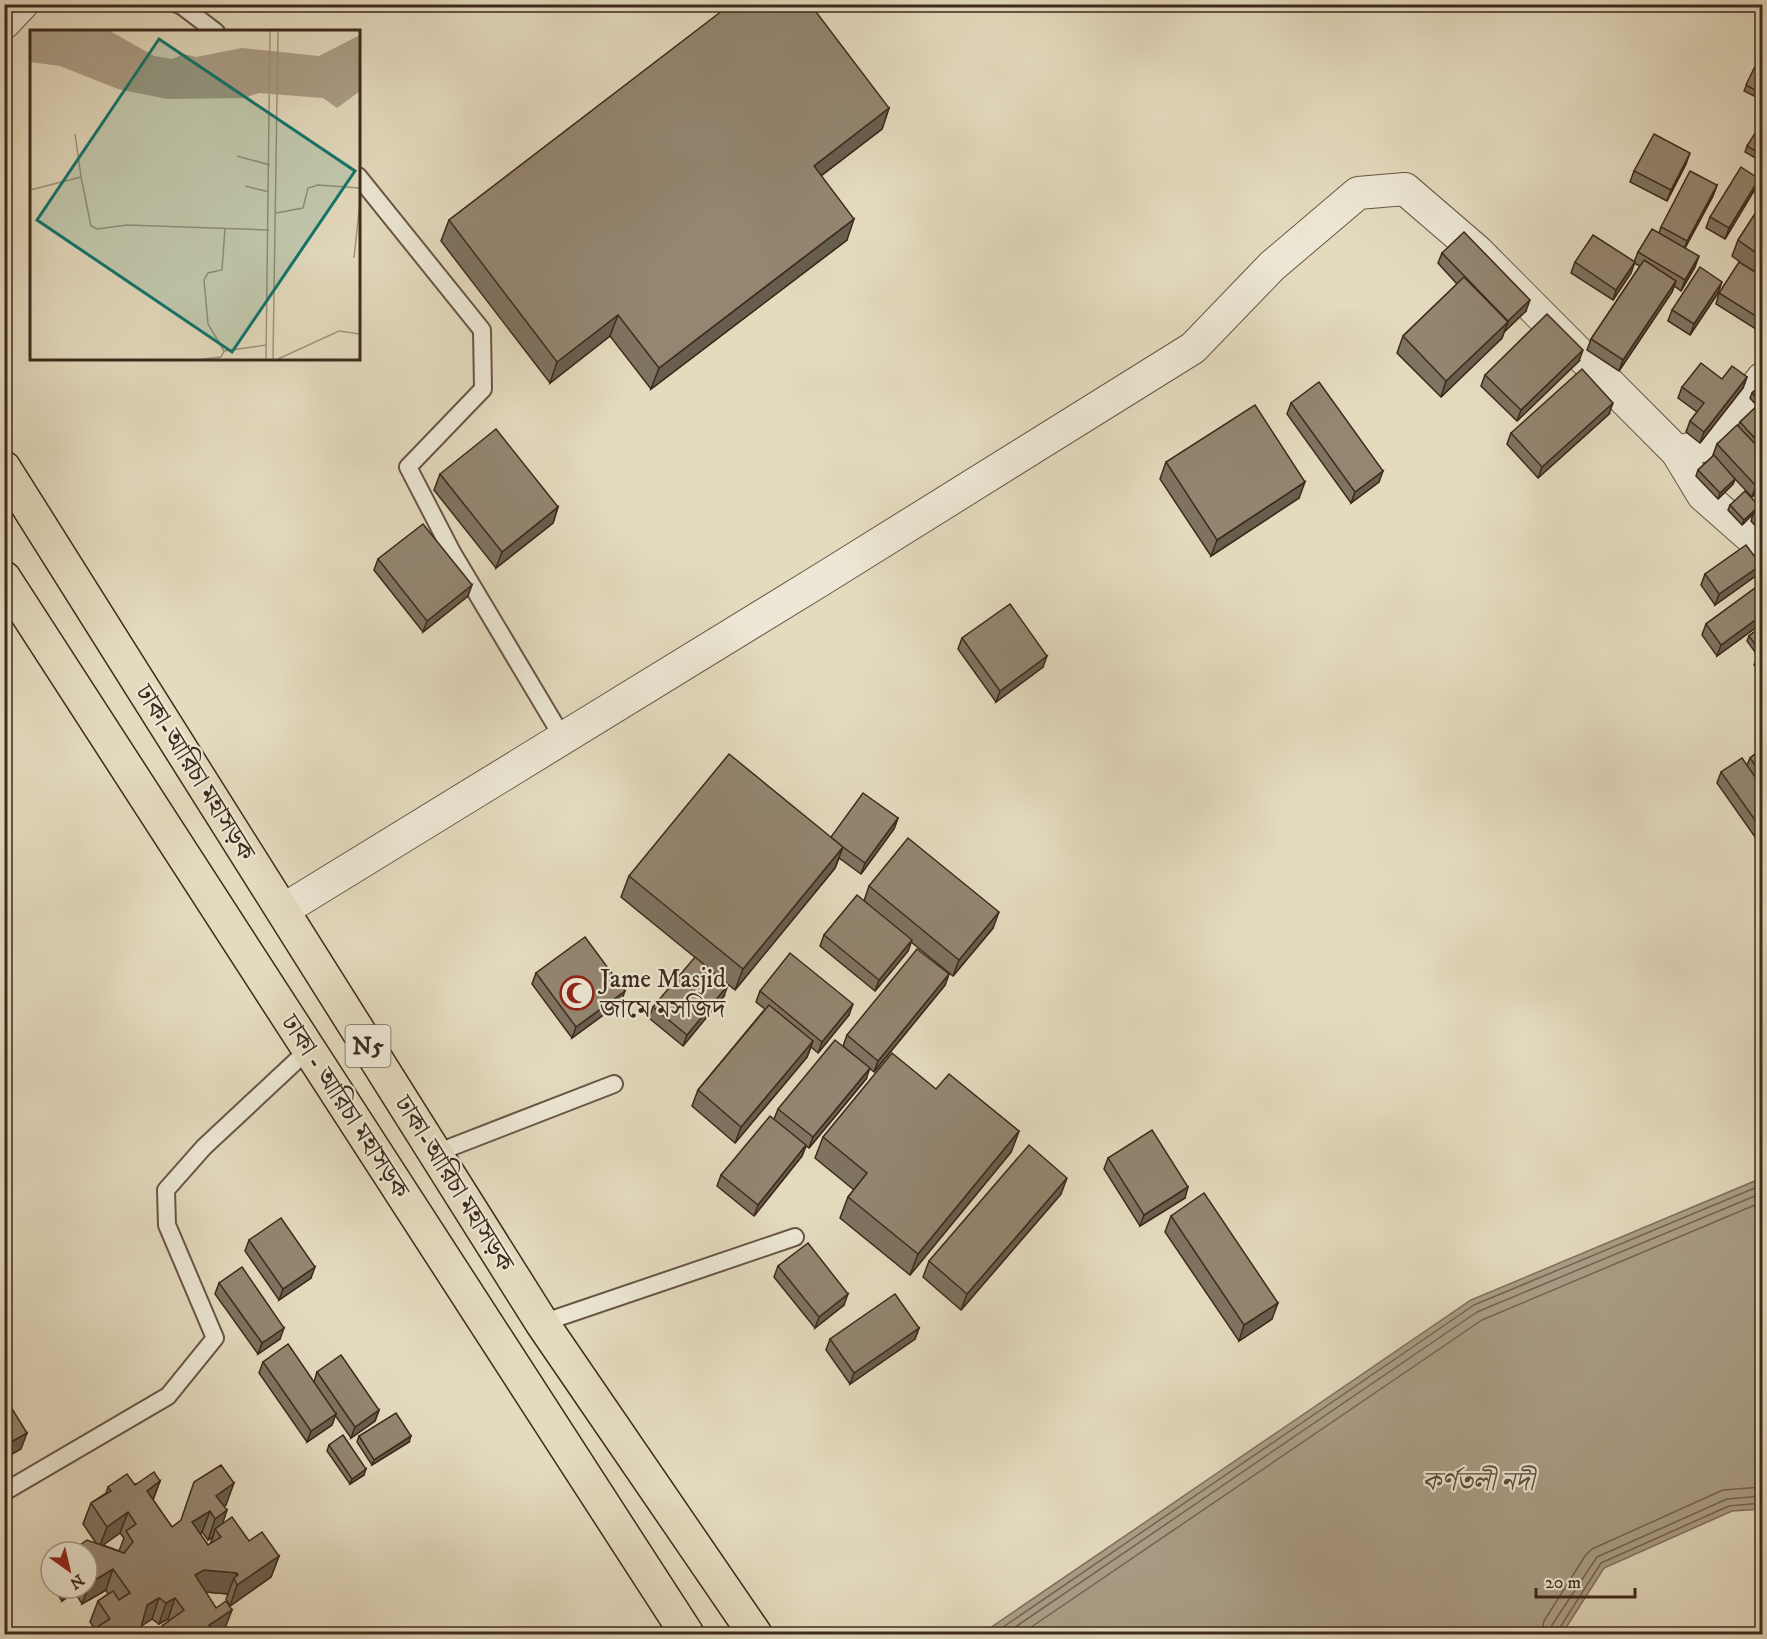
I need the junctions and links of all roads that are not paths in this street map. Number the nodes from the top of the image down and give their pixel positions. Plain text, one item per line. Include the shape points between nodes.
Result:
1 (22, 4) edge
2 (177, 4) edge
3 (4, 23) edge
4 (213, 30) edge
5 (360, 178) edge
6 (1762, 379) edge
7 (1677, 452) junction
8 (4, 468) edge
9 (1762, 547) edge
10 (4, 578) edge
11 (563, 738) junction
12 (283, 910) junction
13 (309, 1049) junction
14 (614, 1084) dead end
15 (436, 1153) junction
16 (795, 1237) dead end
17 (543, 1323) junction
18 (4, 1492) edge
19 (749, 1626) edge
20 (687, 1635) edge

1 - 3 street
2 - 4 lane
5 - 11 lane via 482,330 483,389 408,466 452,552
6 - 7 street via 1714,443
7 - 9 street via 1703,495
7 - 11 street via 1477,251 1405,189 1358,193 1272,266 1193,348
8 - 12 highway, ঢাকা-আরিচা মহাসড়ক / N5
10 - 13 highway, ঢাকা - আরিচা মহাসড়ক / N5
11 - 12 street
12 - 15 highway, ঢাকা-আরিচা মহাসড়ক / N5
13 - 18 lane via 204,1147 166,1190 167,1224 215,1338 168,1396
13 - 20 highway, ঢাকা - আরিচা মহাসড়ক / N5
14 - 15 lane
15 - 17 highway, ঢাকা-আরিচা মহাসড়ক / N5
16 - 17 lane
17 - 19 highway, ঢাকা-আরিচা মহাসড়ক / N5

